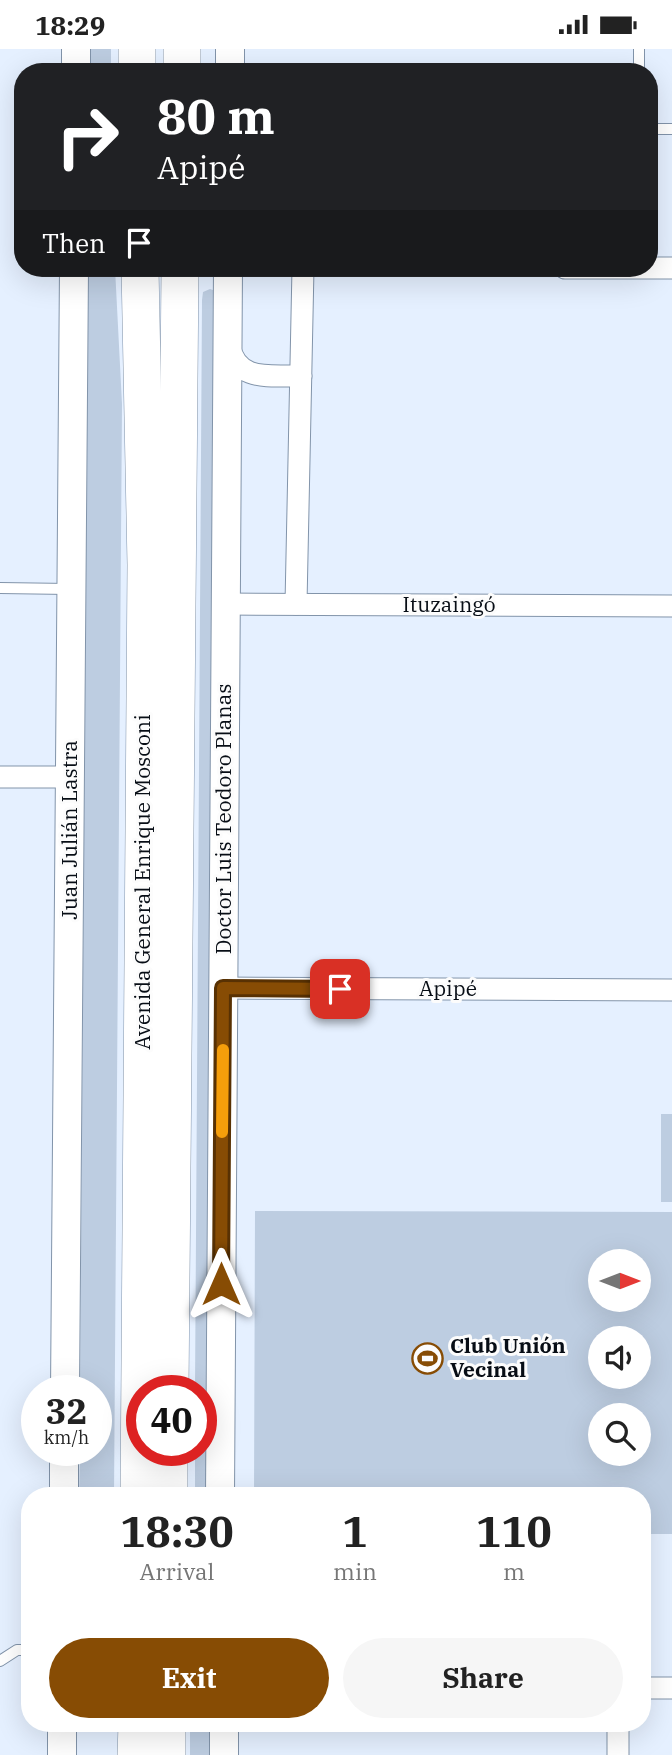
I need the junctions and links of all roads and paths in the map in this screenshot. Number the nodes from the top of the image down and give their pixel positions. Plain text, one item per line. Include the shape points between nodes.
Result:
1 (74, 277) edge
2 (140, 277) edge
3 (180, 277) edge
4 (228, 277) edge
5 (303, 277) edge
6 (228, 338) junction
7 (301, 376) junction
8 (0, 589) edge
9 (72, 589) junction
10 (226, 604) junction
11 (296, 604) junction
12 (672, 606) edge
13 (0, 777) edge
14 (70, 777) junction
15 (223, 988) junction
16 (672, 990) edge
17 (65, 1375) edge
18 (170, 1375) edge
19 (65, 1466) edge
20 (169, 1466) edge
21 (64, 1487) edge
22 (139, 1487) edge
23 (169, 1487) edge
24 (220, 1487) edge
25 (21, 1650) edge
26 (0, 1661) edge
27 (651, 1688) edge
28 (672, 1688) edge
29 (62, 1732) edge
30 (137, 1732) edge
31 (167, 1732) edge
32 (224, 1732) edge
33 (618, 1732) edge
34 (62, 1755) edge
35 (136, 1755) edge
36 (167, 1755) edge
37 (224, 1755) edge
38 (618, 1755) edge

1 - 9 street, Juan Julián Lastra
2 - 22 highway, Avenida General Enrique Mosconi via 146,565
3 - 18 highway, Avenida General Enrique Mosconi
4 - 6 street, Doctor Luis Teodoro Planas
5 - 7 street
6 - 7 street via 234,360 243,370 257,375
6 - 10 street, Doctor Luis Teodoro Planas
7 - 11 street
8 - 9 lane
9 - 14 street, Juan Julián Lastra
10 - 11 street, Ituzaingó
10 - 15 street, Doctor Luis Teodoro Planas
11 - 12 street, Ituzaingó
13 - 14 street
14 - 17 street, Juan Julián Lastra
15 - 16 street, Apipé
15 - 24 street, Doctor Luis Teodoro Planas
19 - 21 street
20 - 23 highway
25 - 26 lane
27 - 28 street
29 - 34 street
30 - 35 highway
31 - 36 highway
32 - 37 street
33 - 38 street

